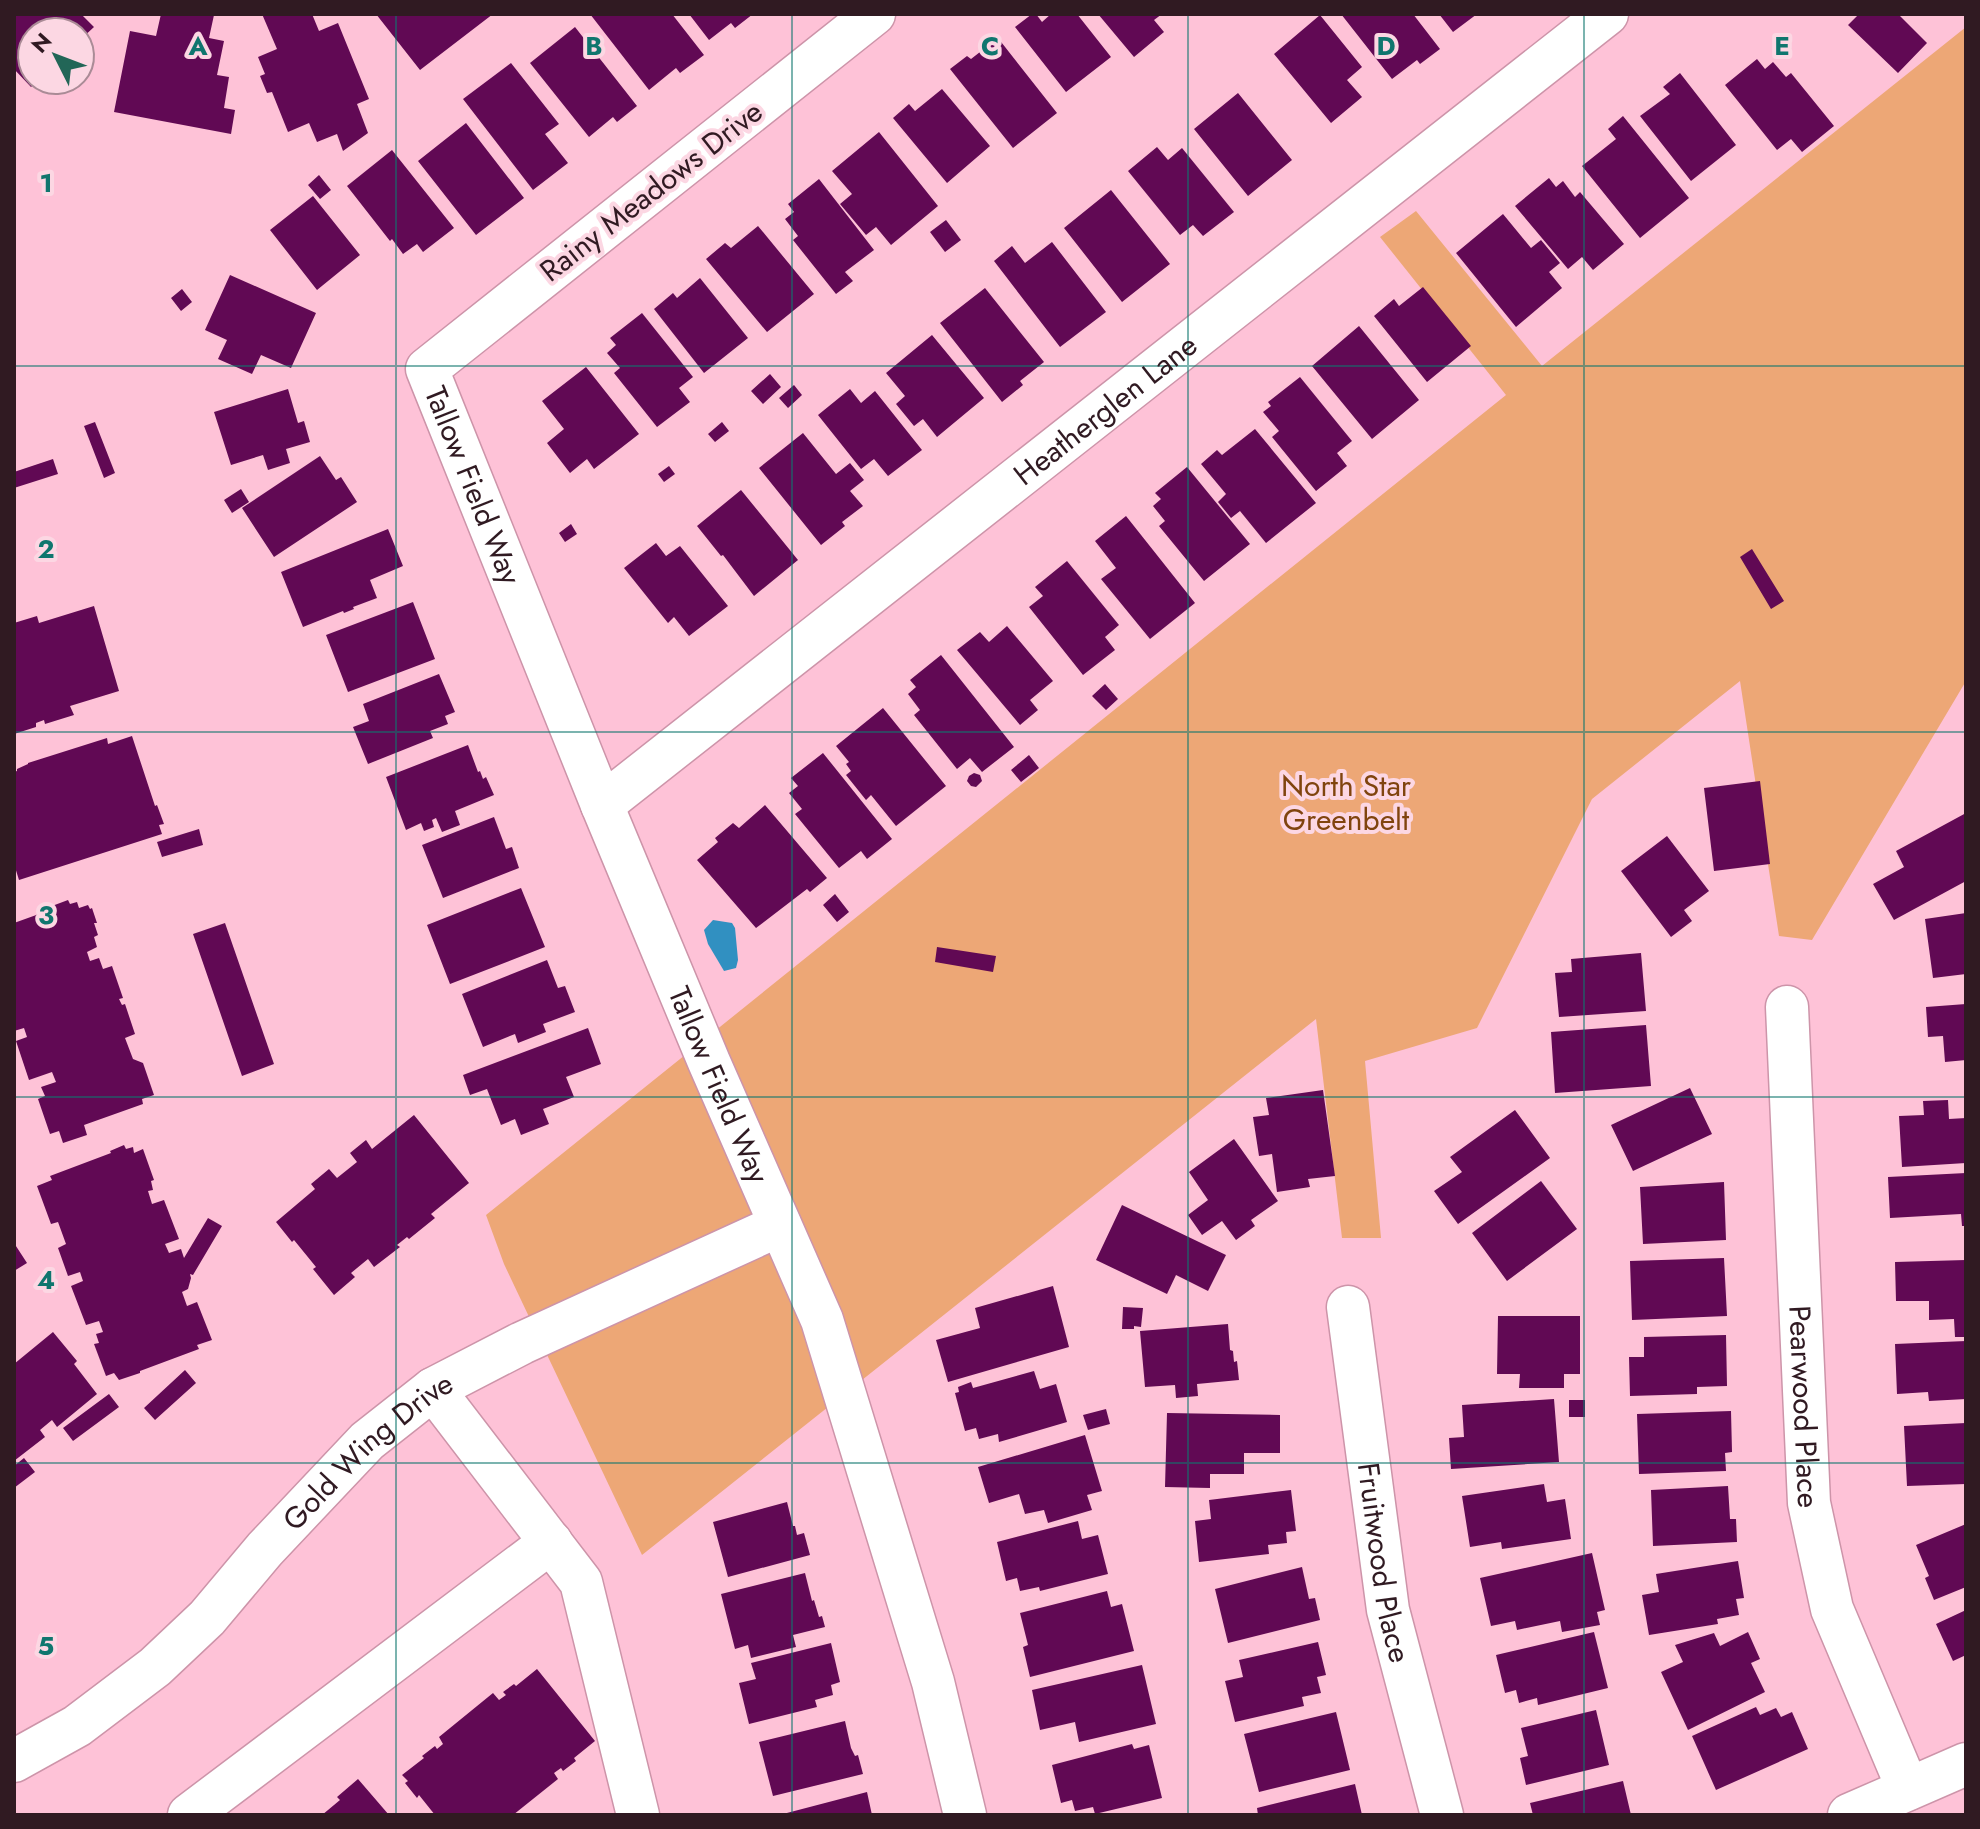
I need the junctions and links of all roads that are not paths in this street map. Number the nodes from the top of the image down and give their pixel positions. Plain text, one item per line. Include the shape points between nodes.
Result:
1 (874, 14) edge
2 (1607, 14) edge
3 (427, 369) joint
4 (602, 805) junction
5 (1787, 1007) dead end
6 (780, 1225) junction
7 (1348, 1307) dead end
8 (433, 1389) junction
9 (551, 1542) junction
10 (14, 1761) edge
11 (1966, 1764) edge
12 (1908, 1789) junction
13 (189, 1815) edge
14 (638, 1815) edge
15 (965, 1815) edge
16 (1442, 1815) edge
17 (1849, 1815) edge

1 - 3 street, Rainy Meadows Drive
2 - 4 street, Heatherglen Lane
3 - 4 street, Tallow Field Way
4 - 6 street, Tallow Field Way
5 - 12 street, Pearwood Place via 1809,1503 1832,1609
6 - 8 street, Gold Wing Drive
6 - 15 street, Tallow Field Way via 822,1320 933,1682
7 - 16 street, Fruitwood Place via 1388,1610
8 - 9 street
8 - 10 street, Gold Wing Drive via 367,1441 207,1618 155,1667 77,1726
9 - 13 street
9 - 14 street via 581,1582
11 - 12 street
12 - 17 street

